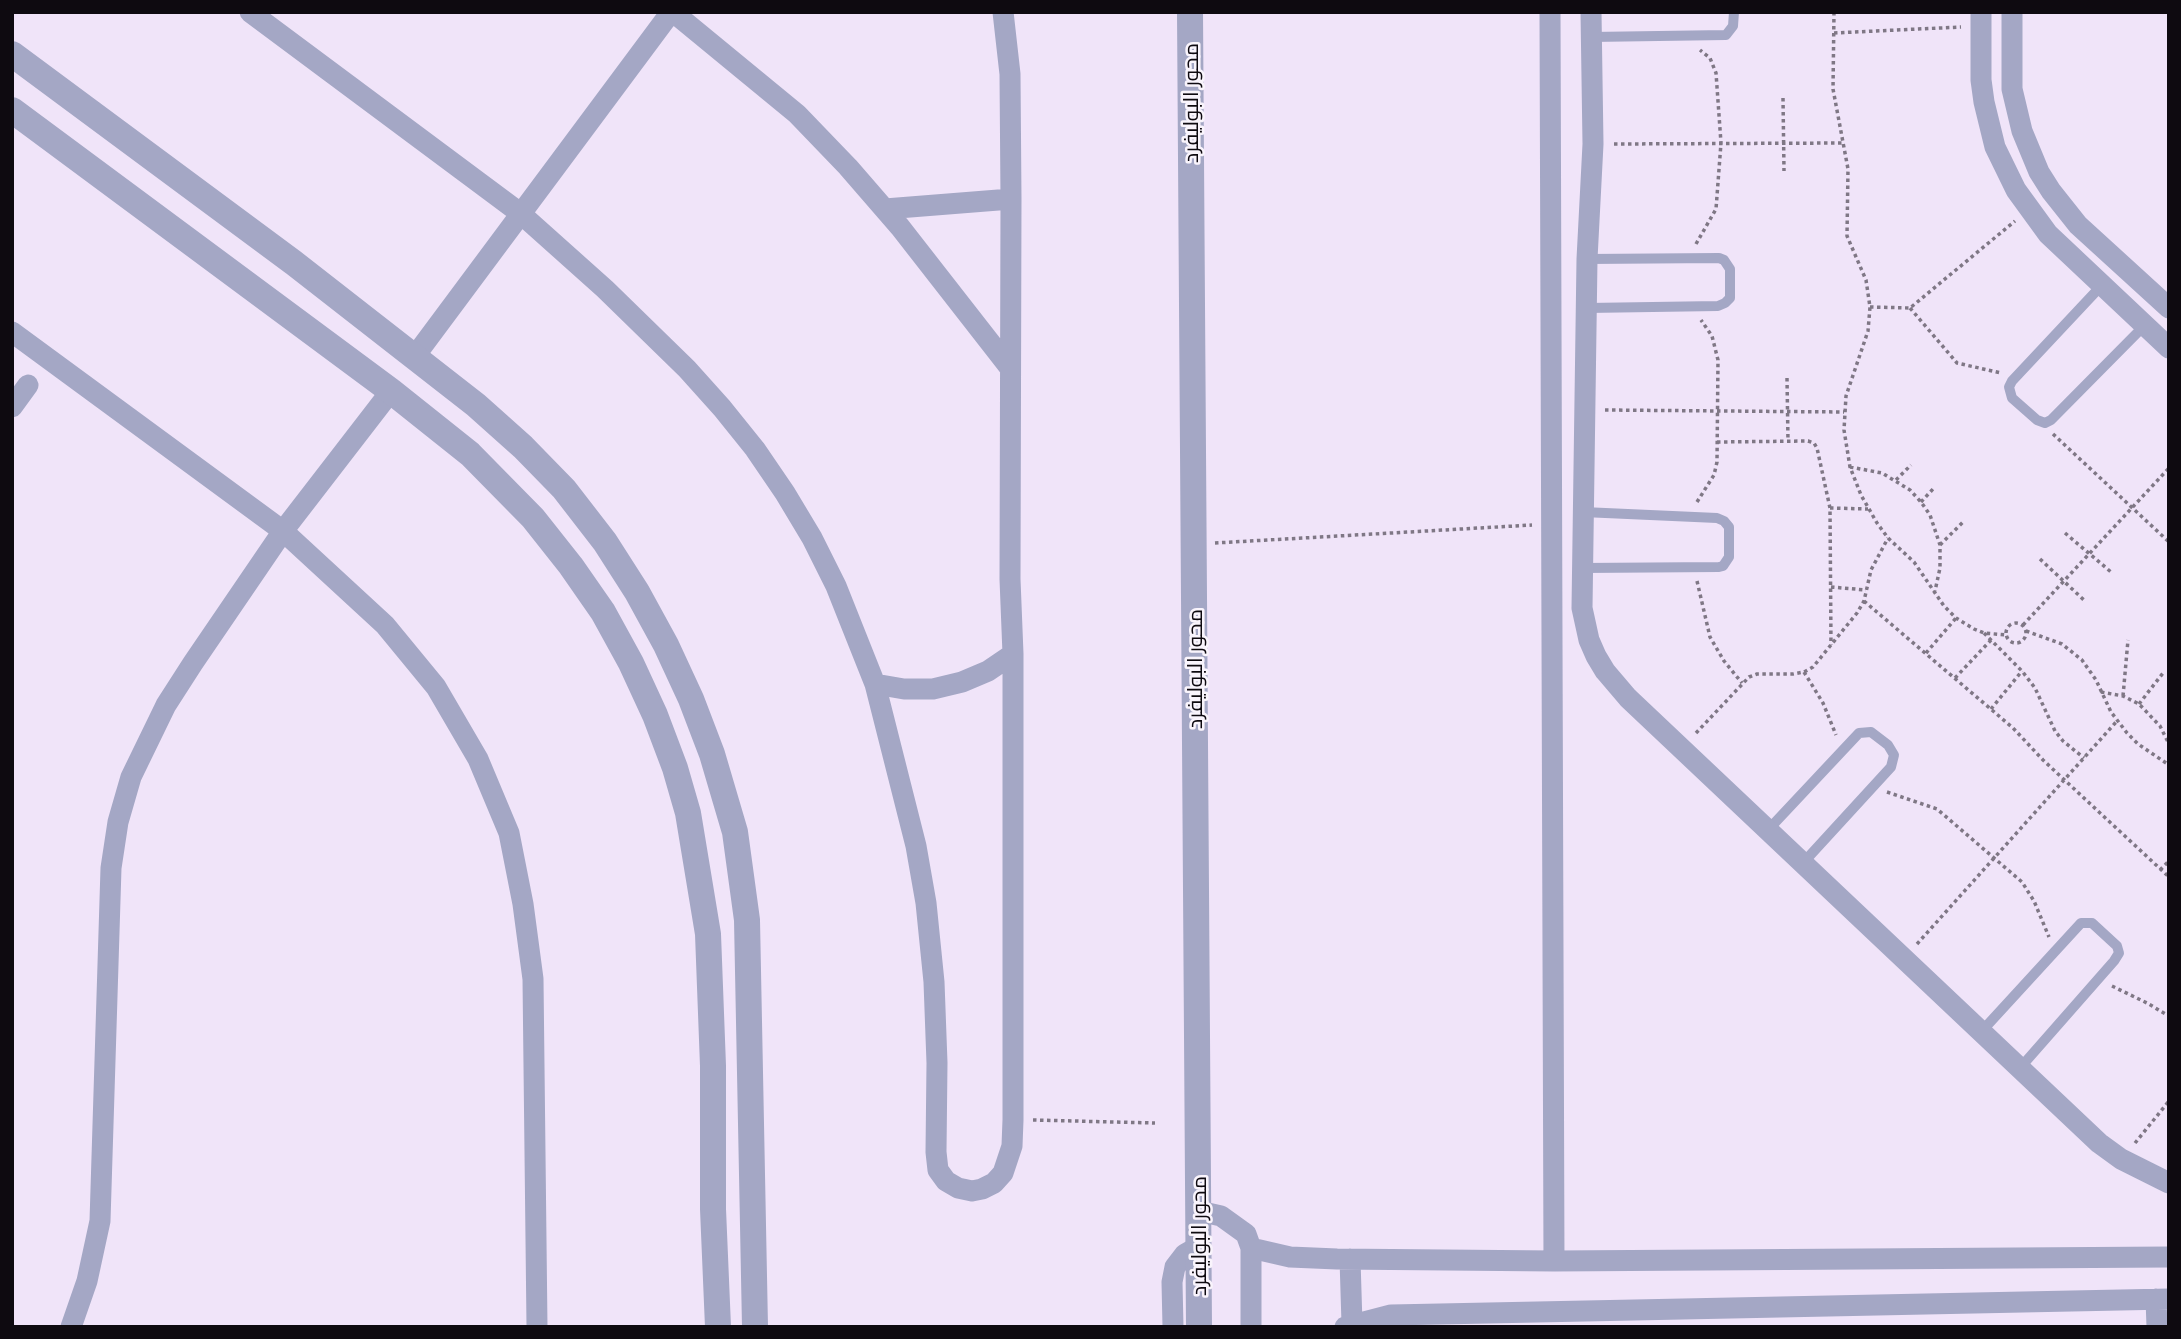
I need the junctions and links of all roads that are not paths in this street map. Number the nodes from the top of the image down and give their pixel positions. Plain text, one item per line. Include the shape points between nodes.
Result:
1 (250, 12) edge
2 (672, 12) edge
3 (1003, 12) edge
4 (1190, 12) edge
5 (1550, 12) edge
6 (1591, 12) edge
7 (1734, 12) edge
8 (2012, 12) edge
9 (1981, 19) edge
10 (1591, 37) junction
11 (12, 54) edge
12 (12, 110) edge
13 (1011, 198) junction
14 (885, 209) junction
15 (520, 213) junction
16 (1587, 259) junction
17 (294, 263) junction
18 (2102, 285) junction
19 (268, 300) junction
20 (1587, 308) junction
21 (2169, 308) edge
22 (2145, 325) junction
23 (12, 332) edge
24 (2169, 348) edge
25 (415, 356) junction
26 (1010, 368) junction
27 (28, 385) dead end
28 (391, 391) junction
29 (12, 407) edge
30 (1583, 512) junction
31 (283, 530) junction
32 (1582, 568) junction
33 (1013, 654) junction
34 (875, 684) junction
35 (1768, 831) junction
36 (1803, 863) junction
37 (1981, 1032) junction
38 (2020, 1068) junction
39 (2169, 1183) edge
40 (1199, 1211) junction
41 (1199, 1246) junction
42 (1251, 1248) junction
43 (2169, 1257) edge
44 (1350, 1259) junction
45 (1554, 1261) junction
46 (2162, 1299) edge
47 (1171, 1325) edge
48 (1348, 1325) edge
49 (71, 1327) edge
50 (537, 1327) edge
51 (718, 1327) edge
52 (755, 1327) edge
53 (1199, 1327) edge
54 (1251, 1327) edge
55 (2157, 1327) edge

1 - 15 street
2 - 14 street via 797,114
2 - 15 street
3 - 13 street via 1010,74
4 - 40 street, محور البوليفرد
5 - 45 street
6 - 10 street
7 - 10 lane via 1733,26 1726,35
8 - 21 street via 2012,89 2039,172 2078,225
9 - 18 street via 1981,80 1988,125 2004,169 2048,234
10 - 16 street
11 - 17 street
12 - 19 street
13 - 14 street
13 - 26 street
14 - 26 street
15 - 25 street
15 - 34 street via 648,328 755,449 818,550
16 - 20 street
16 - 20 lane via 1719,258 1730,269 1728,301 1722,305
17 - 19 street
17 - 25 street
18 - 22 street
18 - 22 lane via 2017,376 2009,387 2012,398 2037,420 2051,420
19 - 28 street
20 - 30 street
22 - 24 street
23 - 31 street
25 - 52 street via 523,447 564,489 605,542 666,645 712,754 735,832 747,920
26 - 33 street
27 - 29 street
28 - 31 street
28 - 51 street via 492,474 571,566 631,663 675,768 688,813 708,934
30 - 32 street
30 - 32 lane via 1717,518 1729,527 1728,561 1719,567
31 - 49 street via 166,705 131,777 118,822 111,868 100,1221
31 - 50 street via 385,625 436,687 478,759 509,833 533,979
32 - 35 street via 1585,624 1605,671
33 - 34 street via 988,671 933,689
33 - 34 street via 1012,1146 1008,1163 994,1183 982,1189 958,1188 938,1170 934,982 926,903
35 - 36 street
35 - 36 lane via 1854,737 1876,734 1888,745 1893,761
36 - 37 street
37 - 38 street
37 - 38 lane via 2081,923 2092,923 2117,946 2119,953
38 - 39 street via 2099,1143
40 - 41 street, محور البوليفرد
40 - 42 street via 1221,1216 1239,1227
41 - 47 street via 1175,1267
41 - 53 street, محور البوليفرد
42 - 44 street via 1290,1256
42 - 54 street
43 - 45 street
44 - 45 street
44 - 48 street
46 - 48 street via 1391,1315
46 - 55 street

